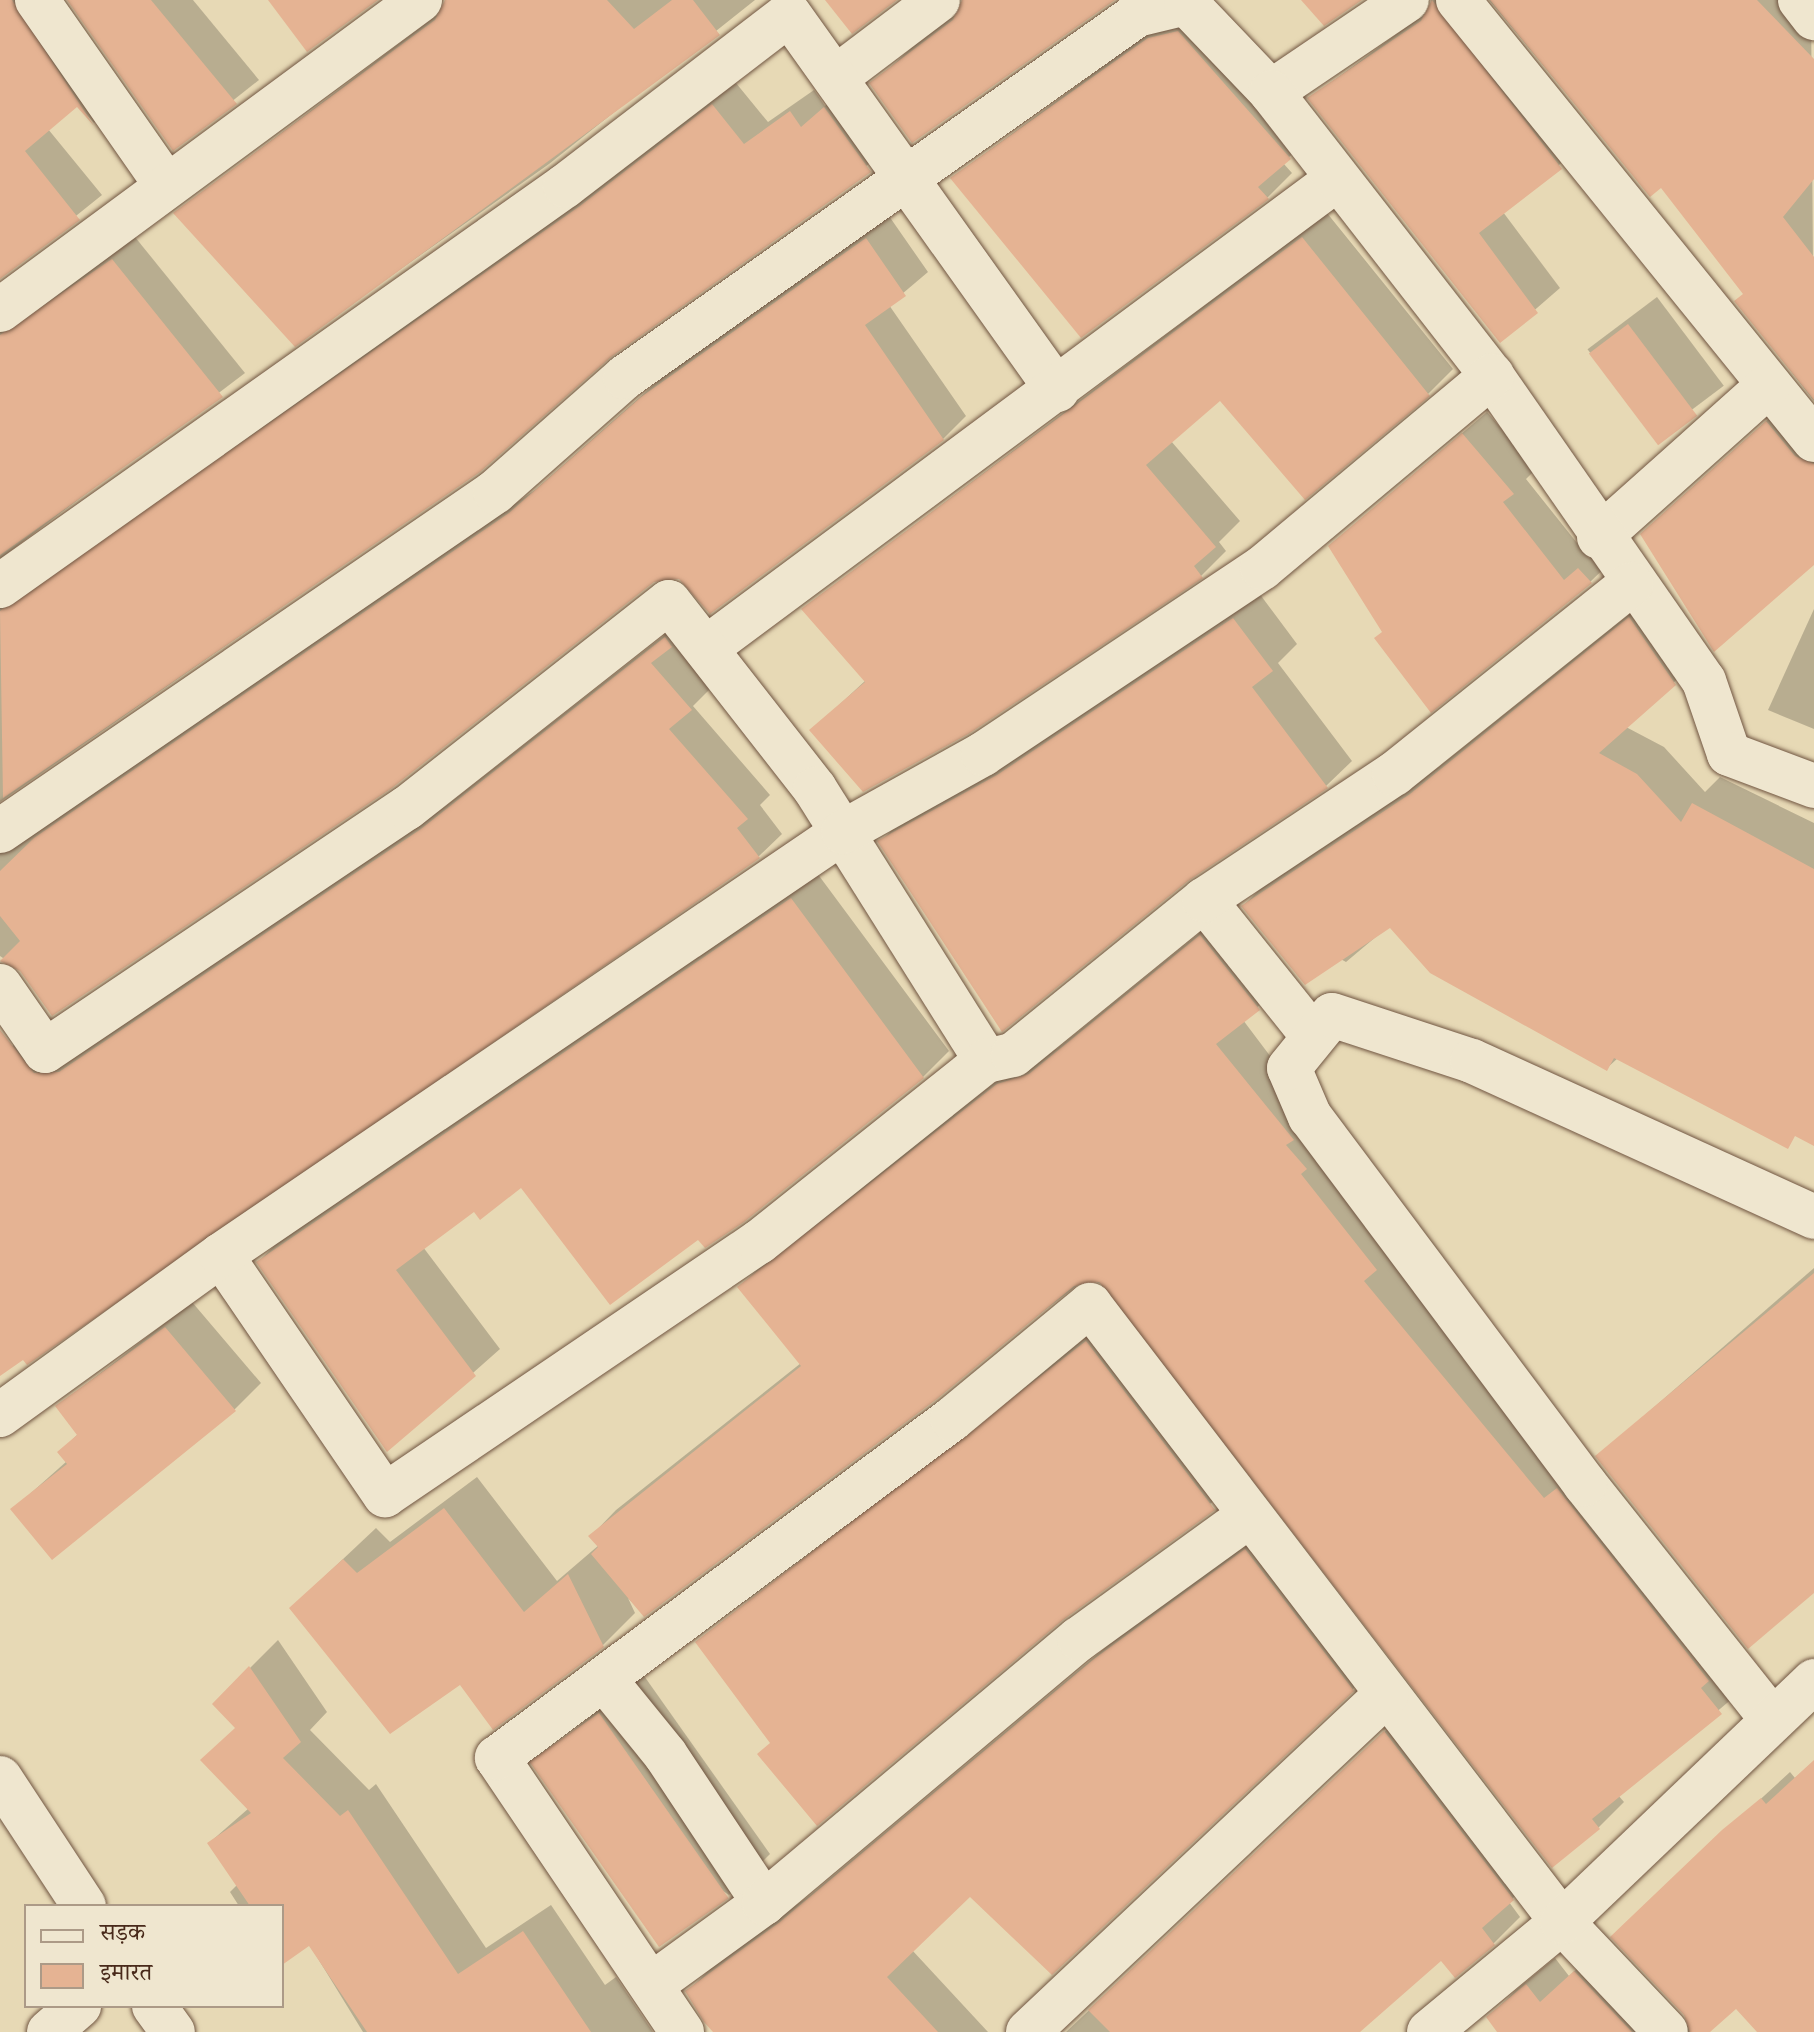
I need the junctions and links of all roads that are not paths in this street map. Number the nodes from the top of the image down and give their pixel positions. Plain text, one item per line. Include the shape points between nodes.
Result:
1 (37, 0) edge
2 (420, 0) edge
3 (938, 0) edge
4 (1407, 0) edge
5 (1458, 0) edge
6 (1800, 0) edge
7 (1814, 18) edge
8 (839, 75) junction
9 (1271, 92) junction
10 (1336, 180) junction
11 (164, 182) junction
12 (907, 184) junction
13 (0, 310) edge
14 (1492, 376) junction
15 (1768, 386) junction
16 (1057, 390) junction
17 (1814, 440) edge
18 (1599, 537) junction
19 (1631, 584) junction
20 (0, 586) edge
21 (709, 646) junction
22 (1814, 786) edge
23 (0, 831) edge
24 (843, 832) junction
25 (1204, 900) junction
26 (0, 986) edge
27 (1313, 1036) junction
28 (986, 1061) junction
29 (1814, 1217) edge
30 (221, 1255) junction
31 (0, 1415) edge
32 (1250, 1515) junction
33 (604, 1679) junction
34 (1814, 1681) edge
35 (1387, 1694) junction
36 (1771, 1718) junction
37 (0, 1778) edge
38 (764, 1903) junction
39 (83, 1904) edge
40 (1562, 1922) junction
41 (651, 1985) junction
42 (77, 2008) edge
43 (155, 2008) edge
44 (49, 2032) edge
45 (173, 2032) edge
46 (682, 2032) edge
47 (1028, 2032) edge
48 (1429, 2032) edge
49 (1666, 2032) edge

1 - 11 street
2 - 11 street
3 - 8 street
4 - 9 street
5 - 15 street
6 - 7 street
8 - 12 street
8 - 20 street via 789,14 565,186
9 - 10 street
9 - 12 street via 1186,3 1137,15
10 - 14 street
10 - 16 street
11 - 13 street
12 - 16 street
12 - 23 street via 625,377 495,492
14 - 18 street
14 - 24 street via 1262,568 983,754
15 - 17 street
15 - 18 street
16 - 21 street
18 - 19 street
19 - 22 street via 1704,681 1729,754
19 - 25 street via 1394,774
21 - 24 street
21 - 26 street via 669,602 407,808 45,1051
24 - 28 street
24 - 30 street
25 - 27 street
25 - 28 street via 1013,1055
27 - 29 street via 1332,1015 1472,1061
27 - 36 street via 1289,1068 1310,1117 1585,1484
28 - 30 street via 759,1242 385,1495
30 - 31 street
32 - 33 street via 1090,1305 952,1419
32 - 35 street
32 - 38 street via 1079,1639
33 - 38 street via 665,1754 713,1837
33 - 41 street via 497,1758
34 - 36 street
35 - 40 street
35 - 47 street
36 - 40 street
37 - 39 street
38 - 41 street
40 - 48 street
40 - 49 street
41 - 46 street
42 - 44 street
43 - 45 street

